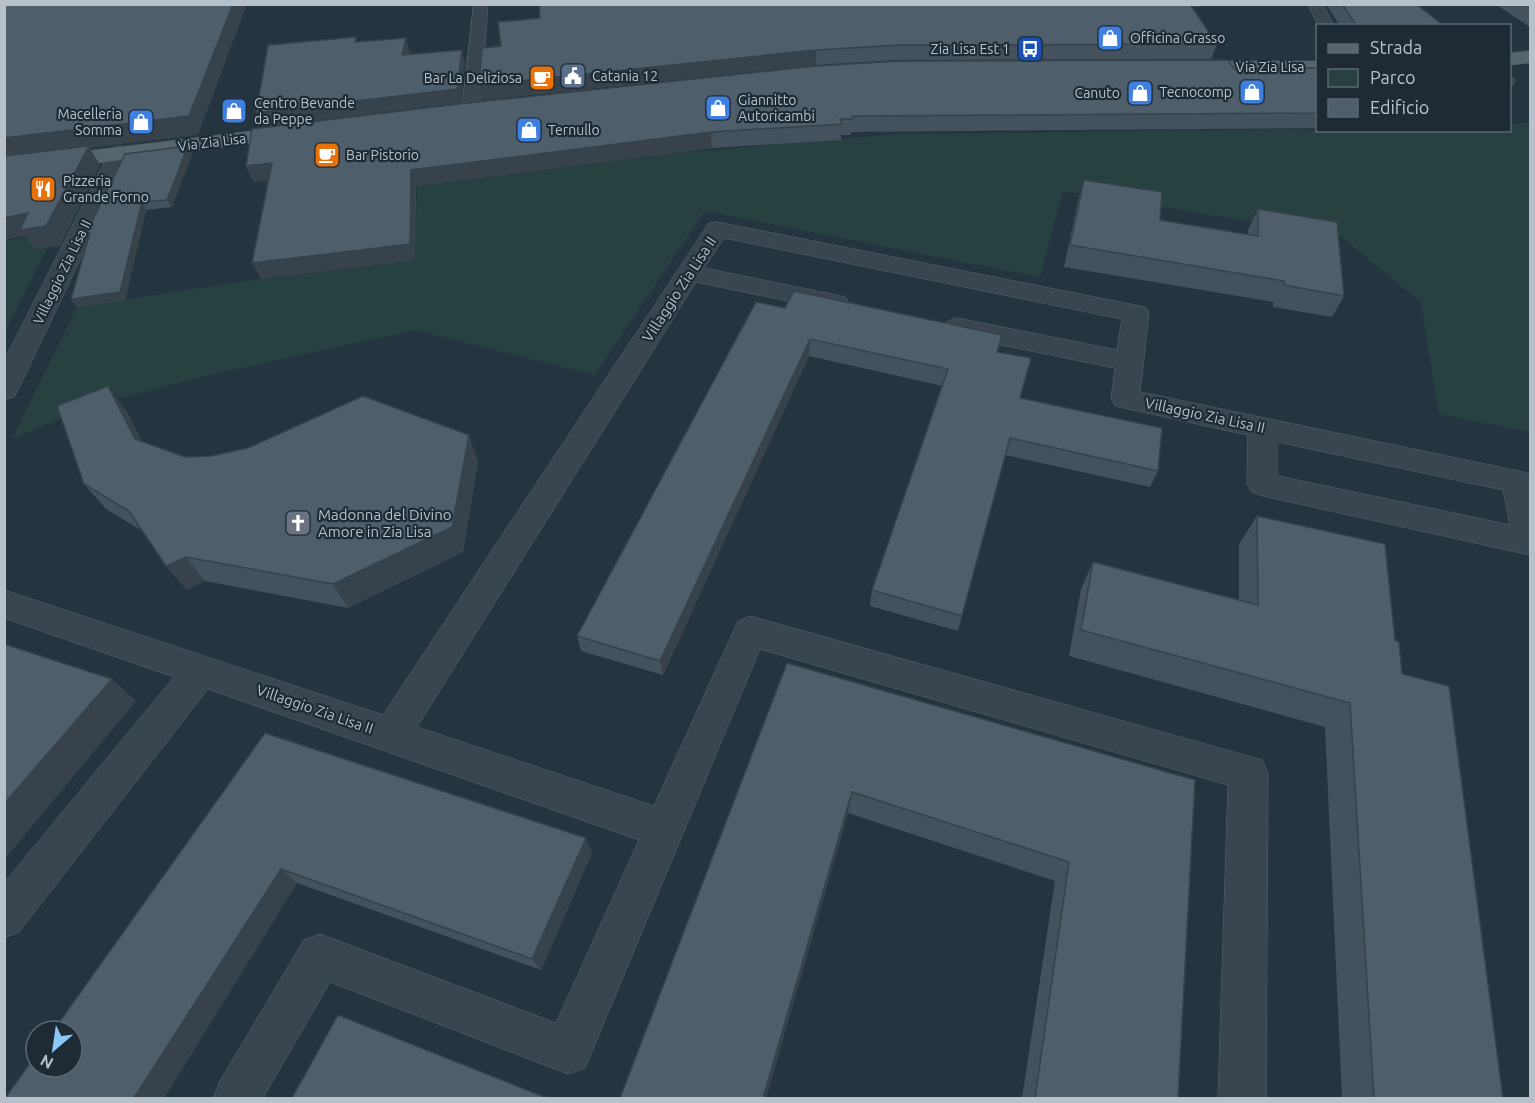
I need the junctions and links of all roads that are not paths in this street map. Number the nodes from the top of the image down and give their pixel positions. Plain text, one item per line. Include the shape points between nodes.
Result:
1 (481, 4) edge
2 (1315, 4) edge
3 (1326, 24) edge
4 (1530, 57) edge
5 (1511, 59) edge
6 (1163, 67) edge
7 (1316, 67) edge
8 (494, 107) edge
9 (471, 110) junction
10 (447, 113) edge
11 (319, 129) edge
12 (120, 153) junction
13 (4, 168) edge
14 (689, 273) junction
15 (863, 308) edge
16 (932, 322) edge
17 (1129, 362) junction
18 (4, 390) edge
19 (1263, 428) junction
20 (1530, 542) edge
21 (4, 604) edge
22 (202, 669) junction
23 (391, 735) junction
24 (664, 829) junction
25 (4, 917) edge
26 (237, 1098) edge
27 (1242, 1098) edge

1 - 9 lane
2 - 3 lane
4 - 5 main road
6 - 7 main road, Via Zia Lisa
8 - 9 main road
9 - 10 main road
11 - 12 main road, Via Zia Lisa
12 - 13 main road, Via Zia Lisa
12 - 18 street, Villaggio Zia Lisa II
14 - 15 street
14 - 17 street, Villaggio Zia Lisa II via 717,230 1136,313
14 - 23 street, Villaggio Zia Lisa II
16 - 17 street
17 - 19 street, Villaggio Zia Lisa II via 1125,399
19 - 20 street, Villaggio Zia Lisa II via 1517,481
19 - 20 street via 1263,484
21 - 22 street, Villaggio Zia Lisa II
22 - 23 street, Villaggio Zia Lisa II
22 - 25 street
23 - 24 street
24 - 26 street via 568,1051 320,956
24 - 27 street via 750,631 1248,773

